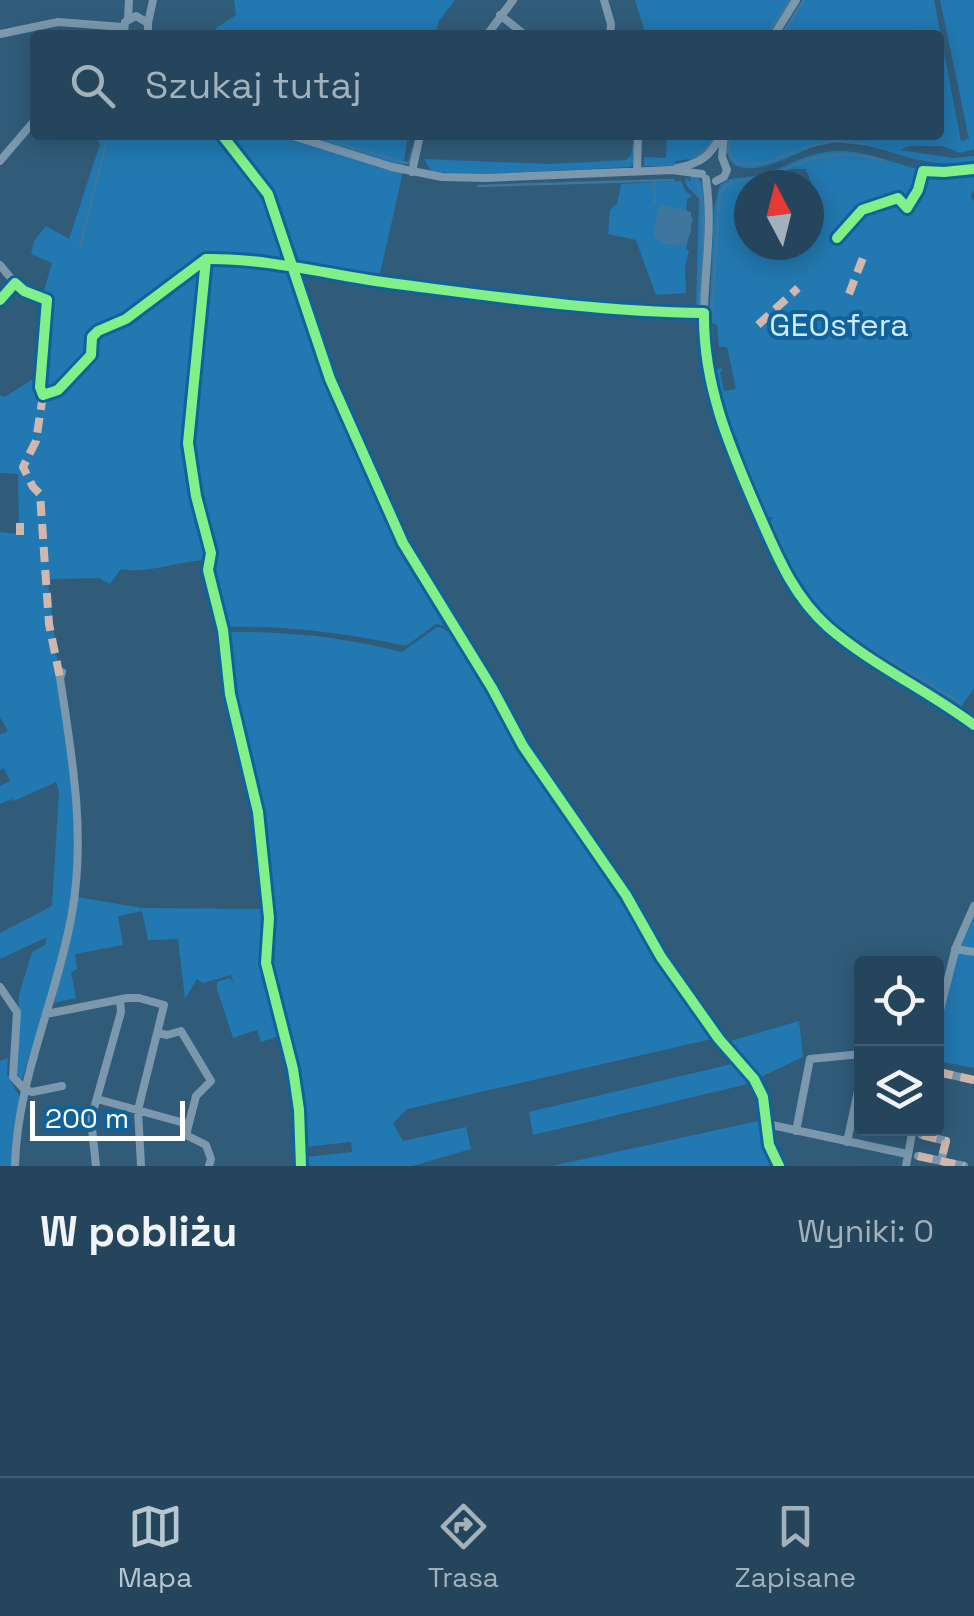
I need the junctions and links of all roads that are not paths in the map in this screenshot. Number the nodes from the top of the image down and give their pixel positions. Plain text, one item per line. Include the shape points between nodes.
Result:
1 (153, 0) edge
2 (513, 0) edge
3 (604, 0) edge
4 (796, 0) edge
5 (126, 2) edge
6 (500, 15) junction
7 (148, 23) junction
8 (125, 27) edge
9 (148, 30) edge
10 (490, 30) edge
11 (519, 30) edge
12 (610, 30) edge
13 (777, 30) edge
14 (0, 34) edge
15 (30, 126) edge
16 (306, 140) edge
17 (419, 140) edge
18 (638, 140) edge
19 (720, 140) edge
20 (723, 140) edge
21 (711, 154) junction
22 (722, 157) junction
23 (0, 161) edge
24 (701, 163) junction
25 (672, 170) junction
26 (412, 172) junction
27 (637, 172) junction
28 (708, 178) junction
29 (0, 266) edge
30 (0, 300) edge
31 (62, 672) dead end
32 (974, 725) edge
33 (974, 906) edge
34 (955, 949) junction
35 (974, 952) edge
36 (0, 986) edge
37 (944, 994) edge
38 (120, 1000) junction
39 (46, 1014) junction
40 (158, 1033) junction
41 (719, 1040) dead end
42 (854, 1055) edge
43 (944, 1073) edge
44 (974, 1080) edge
45 (62, 1086) dead end
46 (24, 1090) junction
47 (97, 1098) junction
48 (854, 1107) edge
49 (138, 1110) junction
50 (188, 1124) junction
51 (767, 1124) junction
52 (796, 1131) junction
53 (911, 1136) edge
54 (926, 1136) edge
55 (846, 1142) junction
56 (908, 1154) junction
57 (918, 1156) dead end
58 (942, 1161) junction
59 (15, 1166) edge
60 (96, 1166) edge
61 (142, 1166) edge
62 (209, 1166) edge
63 (779, 1166) edge
64 (906, 1166) edge
65 (964, 1166) edge

1 - 7 street
2 - 6 street
3 - 12 street
4 - 13 street
5 - 8 street
6 - 10 street
6 - 11 street
7 - 8 street via 139,16
7 - 9 street
8 - 14 street via 58,22
15 - 23 street
16 - 26 street
17 - 26 street
18 - 27 street
19 - 21 street
20 - 22 street
21 - 22 street
21 - 24 street
22 - 28 street via 728,170
24 - 25 street
24 - 28 street
25 - 27 street
25 - 28 street
26 - 27 street via 468,178
28 - 32 street via 704,325 710,386 785,572 837,634
29 - 30 street via 15,283
31 - 39 street via 78,802 78,871
33 - 34 street
34 - 35 street
34 - 37 street
36 - 46 street via 16,1012 13,1077
38 - 39 street
38 - 40 street via 164,1005
38 - 47 street
39 - 46 street
40 - 49 street
40 - 50 street via 181,1031 211,1081 196,1096
41 - 51 street via 754,1079
42 - 52 street via 810,1059
43 - 44 street
45 - 46 street
46 - 59 street
47 - 49 street
47 - 60 street via 91,1130
48 - 55 street
49 - 50 street
49 - 61 street
50 - 62 street via 186,1135 206,1146
51 - 52 street
51 - 63 street
52 - 55 street
53 - 56 street
54 - 58 street via 946,1141
55 - 56 street
56 - 64 street
57 - 58 street
58 - 65 street

